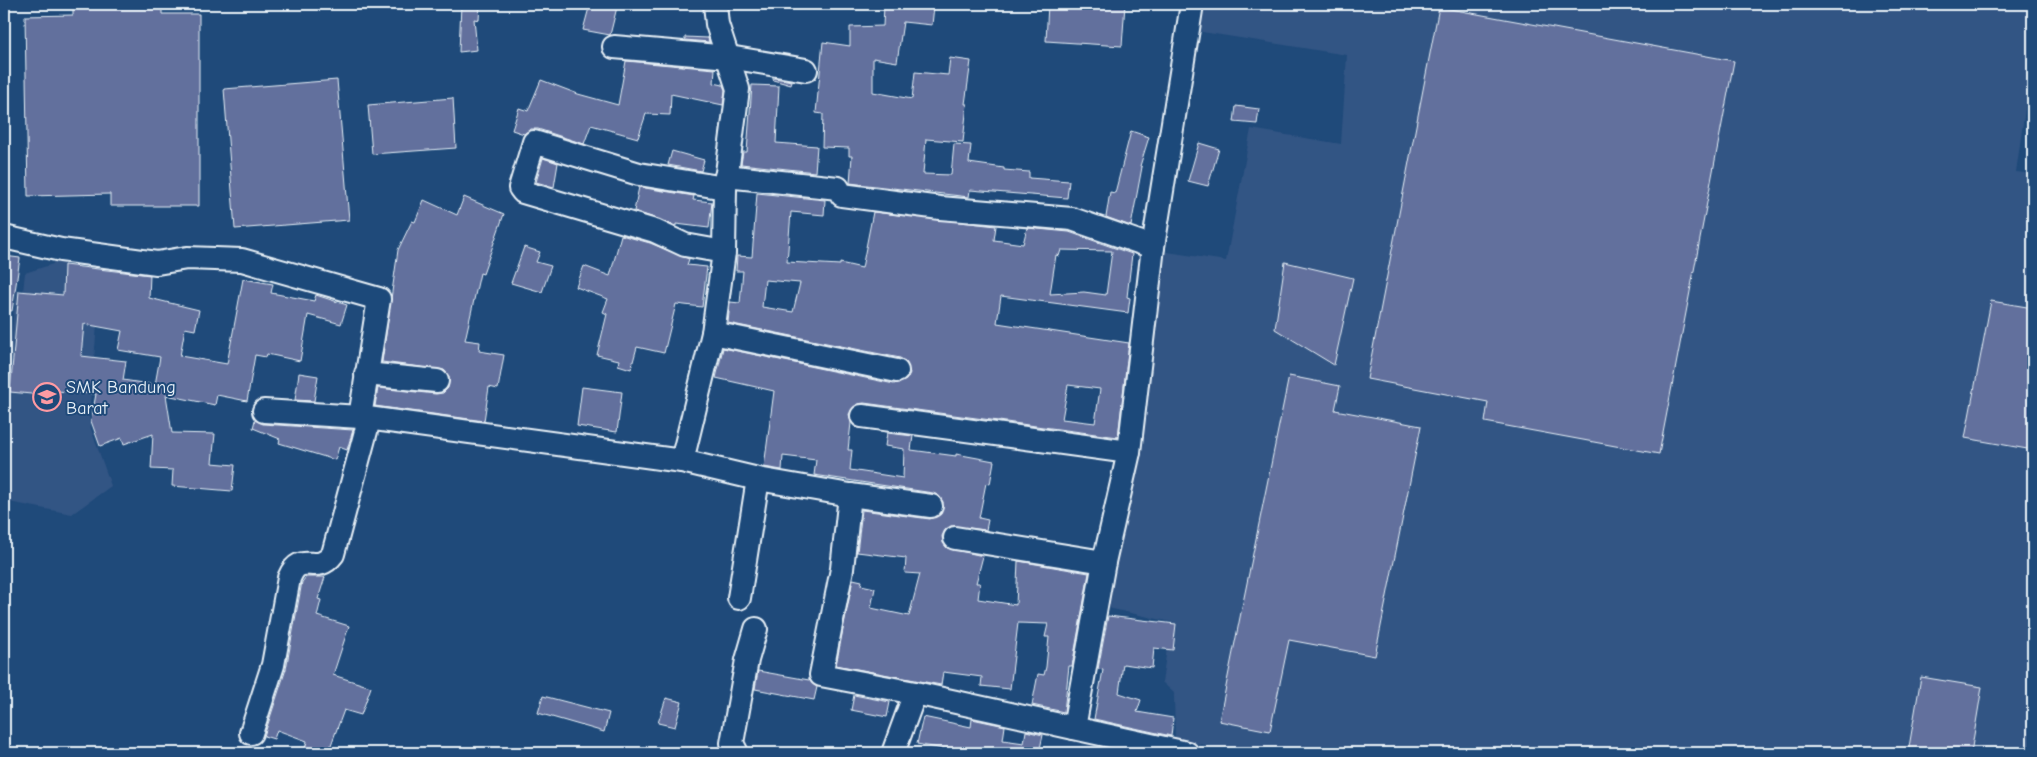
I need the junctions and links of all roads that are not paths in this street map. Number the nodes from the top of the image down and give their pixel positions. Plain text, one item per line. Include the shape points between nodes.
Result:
1 (715, 4) edge
2 (1192, 4) edge
3 (614, 47) dead end
4 (729, 57) junction
5 (806, 70) dead end
6 (726, 182) junction
7 (4, 237) edge
8 (1153, 247) junction
9 (724, 252) junction
10 (713, 333) junction
11 (897, 371) dead end
12 (366, 374) junction
13 (437, 381) dead end
14 (264, 411) dead end
15 (862, 416) dead end
16 (364, 418) junction
17 (1129, 452) junction
18 (682, 461) junction
19 (758, 479) junction
20 (850, 496) junction
21 (930, 506) dead end
22 (955, 538) dead end
23 (1104, 562) junction
24 (739, 598) dead end
25 (756, 629) dead end
26 (915, 693) junction
27 (1074, 728) junction
28 (251, 733) dead end
29 (1149, 750) edge
30 (737, 753) edge
31 (894, 753) edge
32 (1187, 753) edge

1 - 4 street via 717,24
2 - 8 street
3 - 4 street
4 - 5 street
4 - 6 street via 738,89
6 - 8 street via 838,188 842,195 940,208 1072,219
6 - 9 street
6 - 9 street via 639,174 534,142 520,188 522,192 655,231 685,245
7 - 12 street via 70,252 157,263 187,258 242,260 379,299
8 - 17 street
9 - 10 street
10 - 11 street
10 - 18 street
12 - 13 street
12 - 16 street
14 - 16 street
15 - 17 street
16 - 18 street
16 - 28 street via 333,554 327,562 294,567 273,665
17 - 23 street
18 - 19 street
19 - 20 street
19 - 24 street
20 - 21 street
20 - 26 street via 842,568 820,673 828,678
22 - 23 street
23 - 27 street
25 - 30 street via 732,743
26 - 27 street
26 - 31 street
27 - 29 street
29 - 32 street

